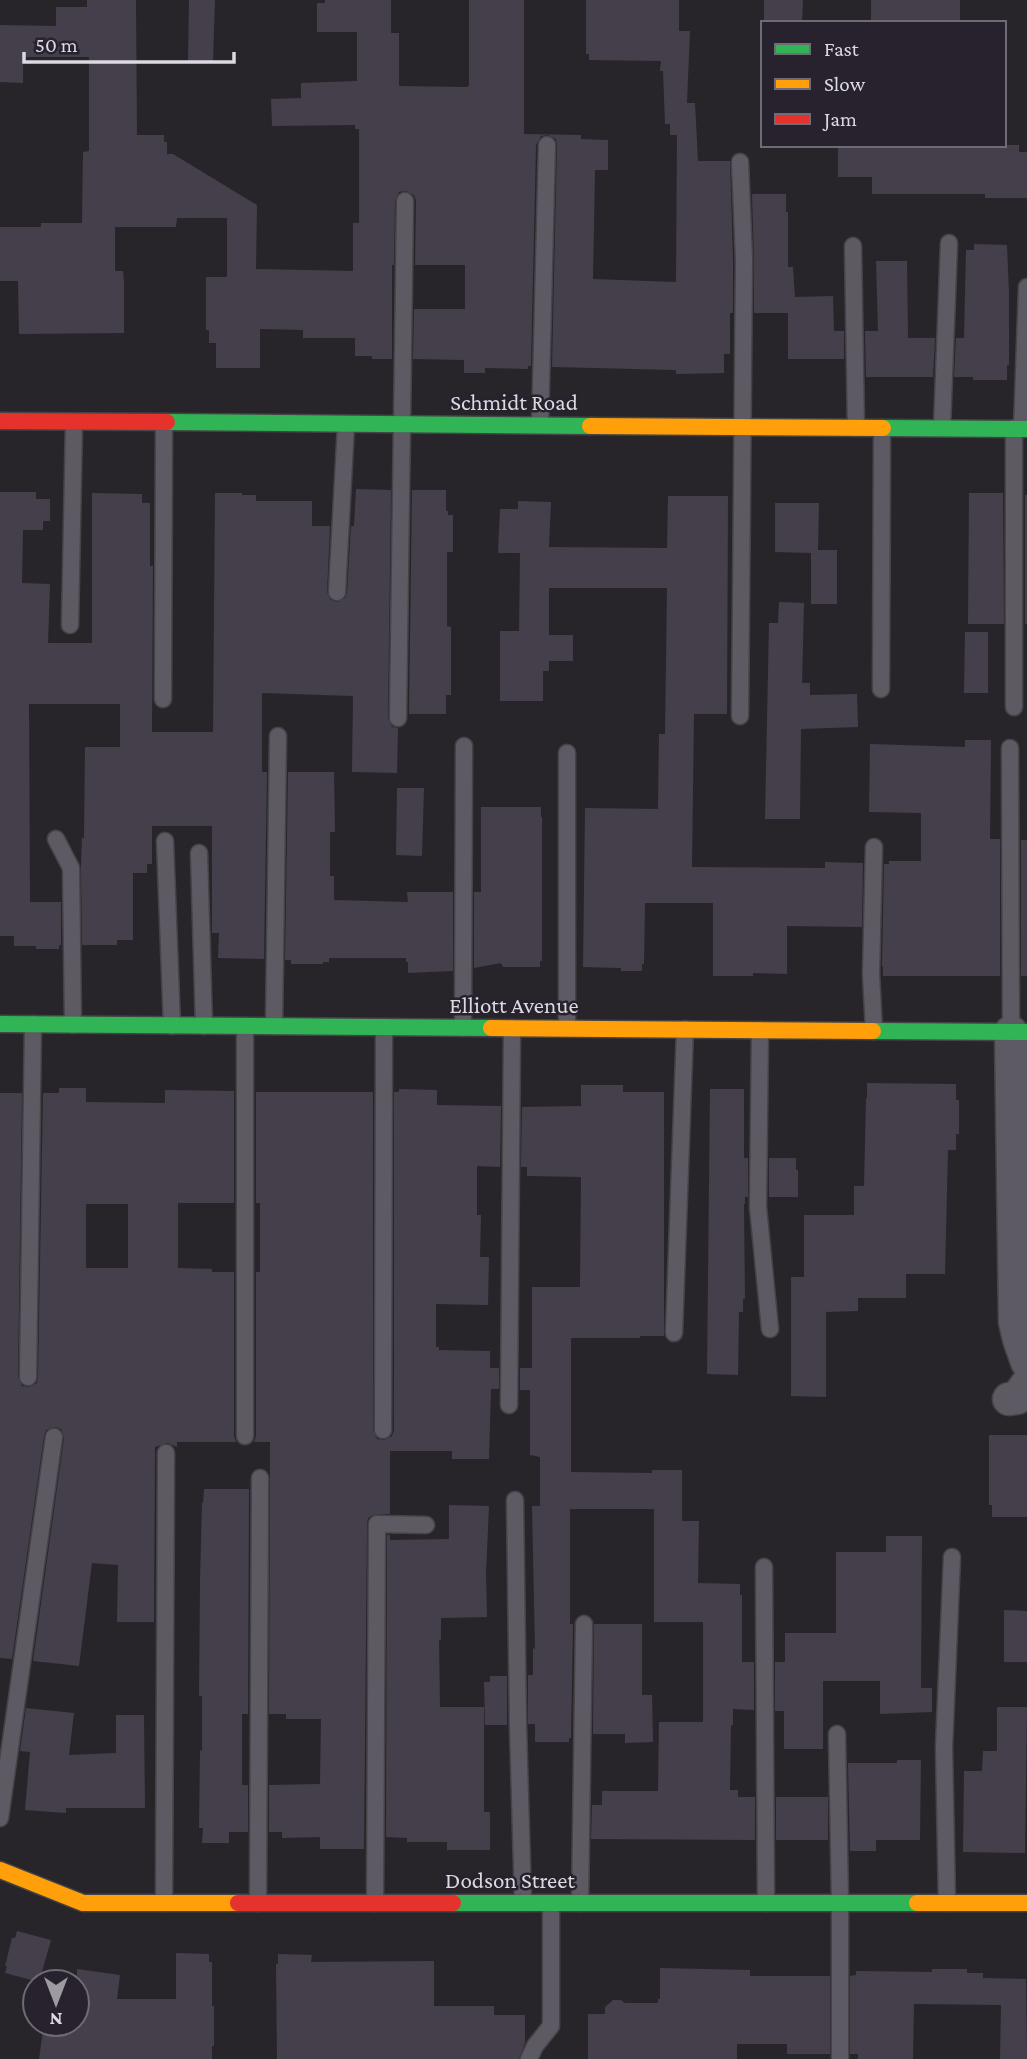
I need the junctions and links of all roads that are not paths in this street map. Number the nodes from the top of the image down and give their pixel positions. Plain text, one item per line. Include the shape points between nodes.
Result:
1 (547, 145) dead end
2 (740, 162) dead end
3 (405, 201) dead end
4 (949, 243) dead end
5 (853, 246) dead end
6 (1027, 288) edge
7 (0, 421) edge
8 (74, 422) junction
9 (164, 422) junction
10 (346, 424) junction
11 (401, 424) junction
12 (540, 425) junction
13 (742, 427) junction
14 (856, 428) junction
15 (882, 428) junction
16 (942, 428) junction
17 (1021, 428) edge
18 (337, 592) dead end
19 (70, 625) dead end
20 (881, 689) dead end
21 (163, 699) dead end
22 (1014, 707) dead end
23 (740, 716) dead end
24 (398, 719) dead end
25 (278, 736) dead end
26 (464, 746) dead end
27 (1010, 748) dead end
28 (567, 753) dead end
29 (56, 839) dead end
30 (165, 841) dead end
31 (874, 847) dead end
32 (199, 853) dead end
33 (0, 1024) edge
34 (33, 1024) junction
35 (73, 1025) junction
36 (172, 1026) junction
37 (204, 1026) junction
38 (245, 1026) junction
39 (274, 1026) junction
40 (384, 1027) junction
41 (463, 1028) junction
42 (512, 1028) junction
43 (567, 1028) junction
44 (685, 1029) junction
45 (760, 1030) junction
46 (874, 1031) junction
47 (1019, 1032) edge
48 (770, 1329) dead end
49 (674, 1333) dead end
50 (1027, 1362) edge
51 (28, 1377) dead end
52 (509, 1405) dead end
53 (383, 1430) dead end
54 (245, 1436) dead end
55 (54, 1437) dead end
56 (166, 1454) dead end
57 (260, 1478) dead end
58 (514, 1500) dead end
59 (426, 1525) dead end
60 (951, 1557) dead end
61 (764, 1567) dead end
62 (583, 1624) dead end
63 (837, 1734) dead end
64 (0, 1818) edge
65 (0, 1870) edge
66 (164, 1903) junction
67 (258, 1903) junction
68 (375, 1903) junction
69 (523, 1903) junction
70 (551, 1903) junction
71 (580, 1903) junction
72 (766, 1903) junction
73 (840, 1903) junction
74 (947, 1903) junction
75 (1027, 1903) edge
76 (529, 2059) edge
77 (840, 2059) edge

1 - 12 lane
2 - 13 lane
3 - 11 lane
4 - 16 lane
5 - 14 lane
6 - 17 lane
7 - 8 street, Schmidt Road
8 - 9 street, Schmidt Road
8 - 19 lane
9 - 10 street, Schmidt Road
9 - 21 lane
10 - 11 street, Schmidt Road
10 - 18 lane
11 - 12 street, Schmidt Road
11 - 24 lane
12 - 13 street, Schmidt Road
13 - 14 street, Schmidt Road
13 - 23 lane
14 - 15 street, Schmidt Road
15 - 16 street, Schmidt Road
15 - 20 lane
16 - 17 street, Schmidt Road
17 - 22 lane
25 - 39 lane
26 - 41 lane
27 - 47 lane
28 - 43 lane
29 - 35 lane via 71,868
30 - 36 lane
31 - 46 lane
32 - 37 lane
33 - 34 street, Elliott Avenue
34 - 35 street, Elliott Avenue
34 - 51 lane
35 - 36 street, Elliott Avenue
36 - 37 street, Elliott Avenue
37 - 38 street, Elliott Avenue
38 - 39 street, Elliott Avenue
38 - 54 lane
39 - 40 street, Elliott Avenue
40 - 41 street, Elliott Avenue
40 - 53 lane
41 - 42 street, Elliott Avenue
42 - 43 street, Elliott Avenue
42 - 52 lane
43 - 44 street, Elliott Avenue
44 - 45 street, Elliott Avenue
44 - 49 lane
45 - 46 street, Elliott Avenue
45 - 48 lane via 758,1207
46 - 47 street, Elliott Avenue
47 - 50 street via 1015,1322
55 - 64 lane
56 - 66 lane
57 - 67 lane
58 - 69 lane
59 - 68 lane via 377,1524
60 - 74 lane via 944,1747
61 - 72 lane
62 - 71 lane
63 - 73 lane
65 - 66 street, Dodson Street via 83,1903
66 - 67 street, Dodson Street
67 - 68 street, Dodson Street
68 - 69 street, Dodson Street
69 - 70 street, Dodson Street
70 - 71 street, Dodson Street
70 - 76 lane via 551,2026
71 - 72 street, Dodson Street
72 - 73 street, Dodson Street
73 - 74 street, Dodson Street
73 - 77 lane
74 - 75 street, Dodson Street

